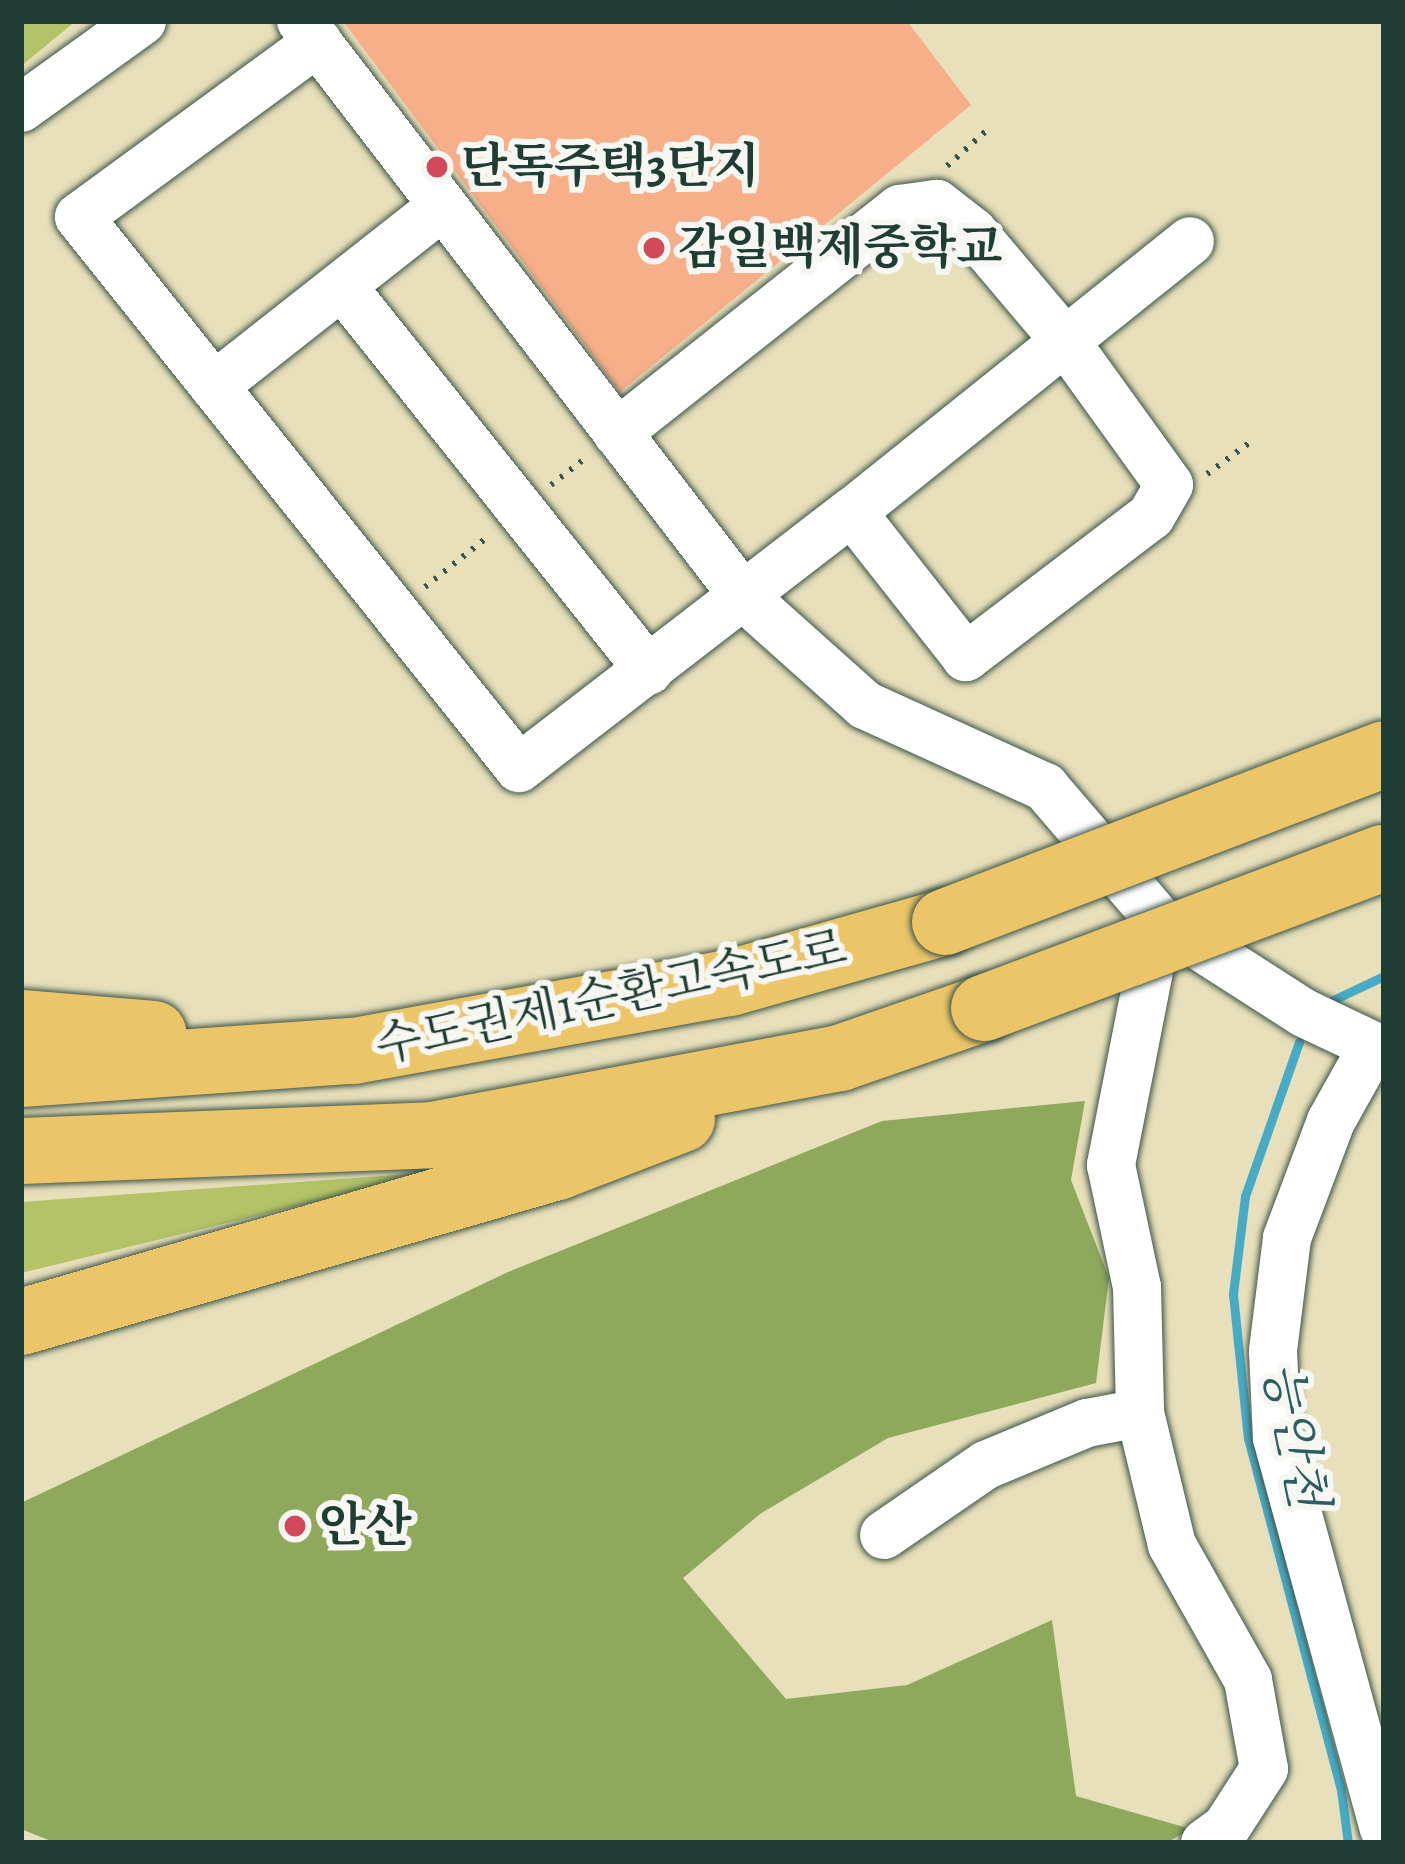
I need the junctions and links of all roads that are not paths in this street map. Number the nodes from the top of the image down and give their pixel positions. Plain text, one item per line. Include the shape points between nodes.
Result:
1 (142, 21) edge
2 (309, 32) edge
3 (21, 108) edge
4 (443, 206) junction
5 (1190, 241) dead end
6 (341, 286) junction
7 (1066, 342) junction
8 (214, 386) junction
9 (616, 433) junction
10 (852, 512) junction
11 (744, 597) junction
12 (649, 670) junction
13 (1384, 754) edge
14 (1384, 859) edge
15 (1159, 920) junction
16 (21, 1023) edge
17 (1379, 1048) edge
18 (355, 1051) junction
19 (841, 1058) junction
20 (21, 1074) edge
21 (21, 1151) edge
22 (21, 1322) edge
23 (1140, 1413) junction
24 (884, 1535) dead end
25 (1384, 1829) edge
26 (1205, 1843) edge

1 - 3 street
2 - 4 street
2 - 8 street via 79,217
4 - 6 street
4 - 9 street
5 - 7 street
6 - 8 street
6 - 12 street
7 - 9 street via 973,232 937,204 900,209
7 - 10 street
7 - 10 street via 1169,485 1151,516 966,657
8 - 12 street via 519,768
9 - 11 street
10 - 11 street
11 - 12 street
11 - 15 street via 865,705 1045,787
13 - 18 highway, 수도권제1순환고속도로, bridge via 945,922 730,982
14 - 19 highway, 수도권제1순환고속도로, bridge
15 - 17 street via 1304,1013
15 - 23 street via 1112,1165 1137,1287
16 - 18 highway
17 - 25 street via 1331,1121 1287,1238 1273,1352 1277,1438
18 - 20 highway, 수도권제1순환고속도로
19 - 21 highway, 수도권제1순환고속도로 via 432,1136
19 - 22 highway via 557,1167
23 - 24 street via 1087,1424 986,1465
23 - 26 street via 1172,1545 1248,1680 1264,1768 1226,1828

